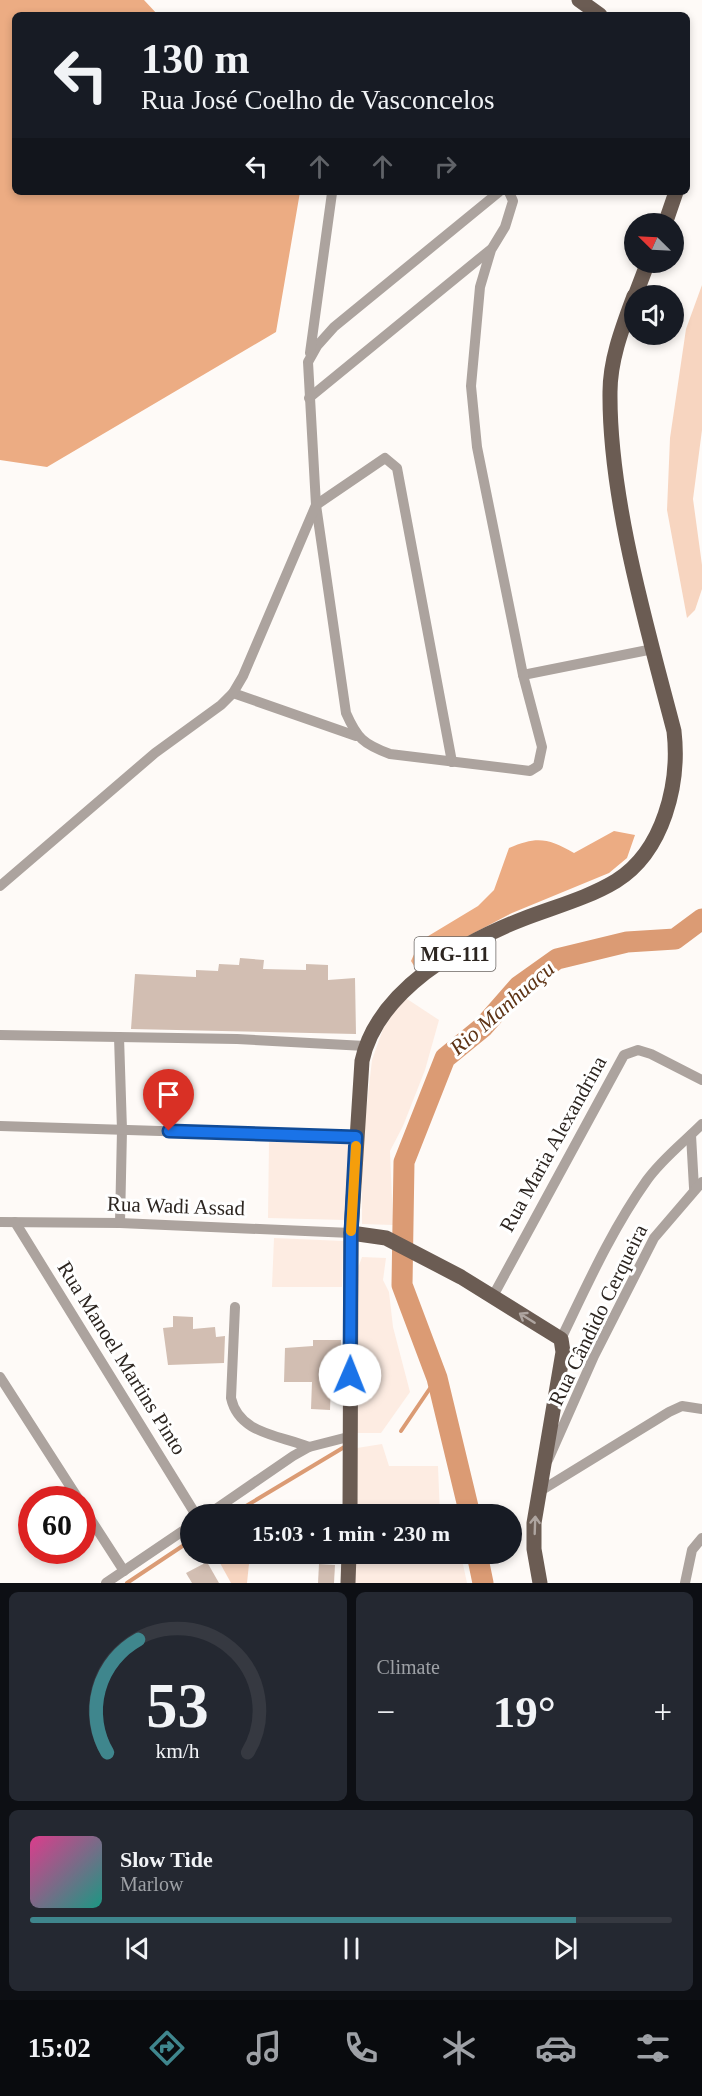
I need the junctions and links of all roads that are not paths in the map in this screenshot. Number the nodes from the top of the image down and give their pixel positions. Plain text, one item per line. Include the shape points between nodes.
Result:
1 (579, 0) edge
2 (596, 12) edge
3 (332, 195) edge
4 (495, 195) edge
5 (510, 195) edge
6 (675, 195) edge
7 (669, 213) edge
8 (490, 250) junction
9 (624, 323) edge
10 (308, 362) junction
11 (309, 398) junction
12 (316, 505) junction
13 (653, 649) junction
14 (523, 675) junction
15 (233, 693) junction
16 (356, 736) junction
17 (452, 762) junction
18 (0, 886) edge
19 (0, 1035) edge
20 (120, 1037) junction
21 (365, 1046) junction
22 (702, 1080) edge
23 (702, 1124) edge
24 (0, 1126) edge
25 (122, 1130) junction
26 (691, 1135) junction
27 (356, 1137) junction
28 (698, 1185) edge
29 (0, 1222) edge
30 (15, 1222) junction
31 (120, 1223) junction
32 (351, 1233) junction
33 (493, 1296) junction
34 (235, 1307) dead end
35 (561, 1339) junction
36 (0, 1377) edge
37 (702, 1409) edge
38 (352, 1443) junction
39 (309, 1447) junction
40 (540, 1474) junction
41 (70, 1486) edge
42 (537, 1493) junction
43 (189, 1504) edge
44 (224, 1504) edge
45 (350, 1504) edge
46 (96, 1528) edge
47 (180, 1533) edge
48 (702, 1538) edge
49 (349, 1564) edge
50 (124, 1571) junction
51 (106, 1583) edge
52 (348, 1583) edge
53 (540, 1583) edge
54 (685, 1583) edge

1 - 2 main road
3 - 10 street
4 - 10 street via 334,327
5 - 8 street via 513,201 505,227
6 - 7 main road
8 - 11 street
8 - 14 street via 480,287 471,386 477,447
9 - 13 main road, MG-111 via 609,390 621,507
10 - 11 street
11 - 12 street
12 - 15 street
12 - 16 street via 346,713
12 - 17 street via 385,458 397,468
13 - 14 street
13 - 21 main road, MG-111 via 677,758 667,809 655,837 640,858 617,880 472,942 408,986 375,1025
14 - 17 street via 542,747 538,766 524,771
15 - 16 street
15 - 18 street via 155,753
16 - 17 street via 390,754
19 - 20 street
20 - 21 street
20 - 25 street
21 - 27 main road, MG-111
22 - 33 street, Rua Maria Alexandrina via 651,1054 638,1050 624,1055
23 - 26 street
24 - 25 street
25 - 27 street
25 - 31 street
26 - 28 street
26 - 35 street via 648,1179 592,1272
27 - 32 main road, MG-111
28 - 40 street, Rua Cândido Cerqueira via 654,1238
29 - 30 street, Rua Wadi Assad
30 - 31 street, Rua Wadi Assad
30 - 43 street, Rua Manoel Martins Pinto
31 - 32 street, Rua Wadi Assad
32 - 33 main road via 386,1238
32 - 38 main road, MG-111
35 -> 33 main road
34 - 39 street via 231,1398 234,1412 253,1428
35 - 40 main road via 563,1352
36 - 41 street
37 - 42 street via 682,1406 669,1412
38 - 39 street
38 - 45 main road, MG-111
39 - 44 street
40 - 42 main road
53 -> 42 main road via 534,1549
46 - 50 street
47 - 50 street
48 - 54 street via 692,1550
49 - 52 main road
50 - 51 street

